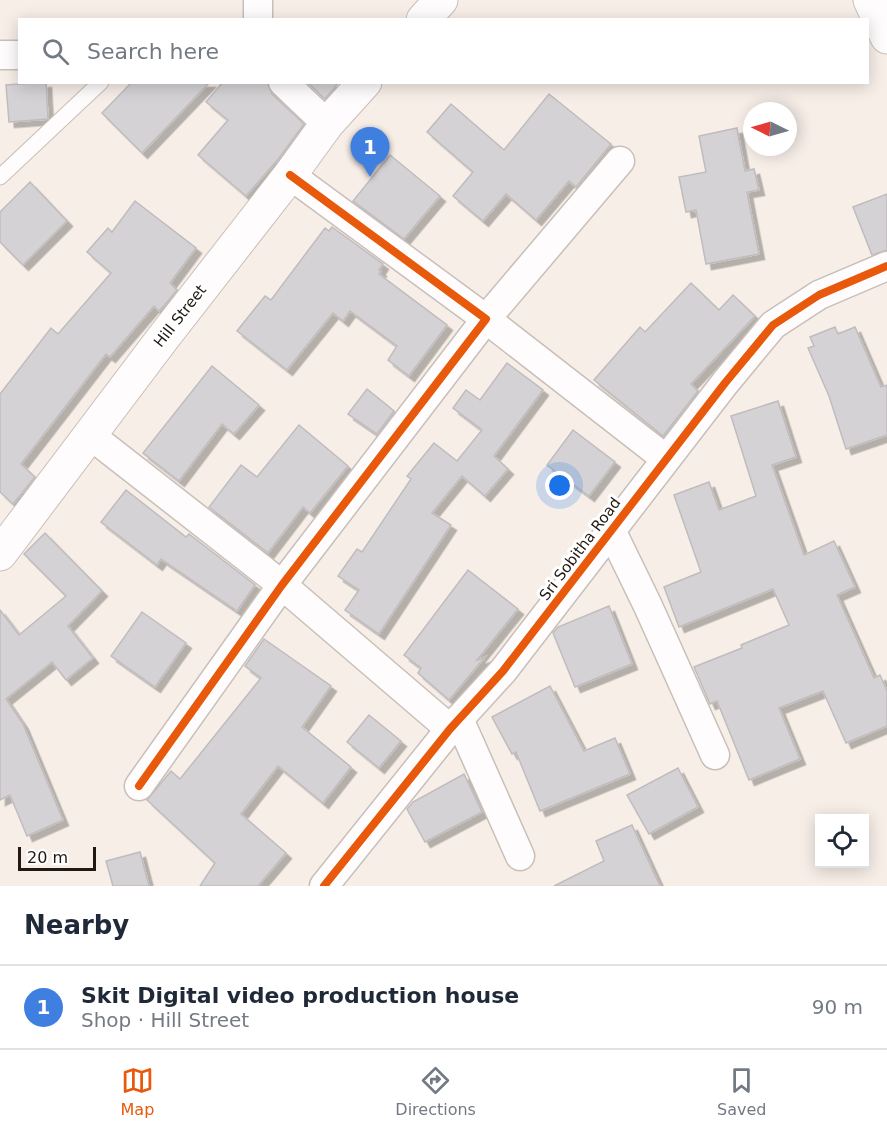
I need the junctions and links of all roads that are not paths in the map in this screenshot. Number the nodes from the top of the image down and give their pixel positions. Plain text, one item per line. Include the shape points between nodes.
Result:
1 (258, 0) edge
2 (441, 0) edge
3 (870, 0) edge
4 (258, 18) edge
5 (425, 18) edge
6 (887, 37) edge
7 (18, 55) edge
8 (0, 56) edge
9 (99, 84) edge
10 (284, 84) edge
11 (363, 84) edge
12 (327, 124) junction
13 (620, 160) dead end
14 (290, 175) junction
15 (0, 177) edge
16 (887, 266) edge
17 (486, 319) junction
18 (90, 435) junction
19 (666, 459) junction
20 (611, 530) junction
21 (0, 554) edge
22 (282, 585) junction
23 (455, 724) junction
24 (715, 755) dead end
25 (139, 786) dead end
26 (520, 856) dead end
27 (324, 886) edge

1 - 4 street
2 - 5 main road
3 - 6 main road
7 - 8 street
9 - 15 lane
10 - 12 street
11 - 12 main road, Hill Street
12 - 14 main road, Hill Street
13 - 17 street
14 - 17 street
14 - 18 main road, Hill Street
16 - 19 street, Sri Sobitha Road via 819,296 774,325
17 - 19 street
17 - 22 street
18 - 21 main road, Hill Street
18 - 22 street
19 - 20 street, Sri Sobitha Road
20 - 23 street, Sri Sobitha Road via 503,671
20 - 24 street
22 - 23 street
22 - 25 street
23 - 26 street
23 - 27 street, Sri Sobitha Road

